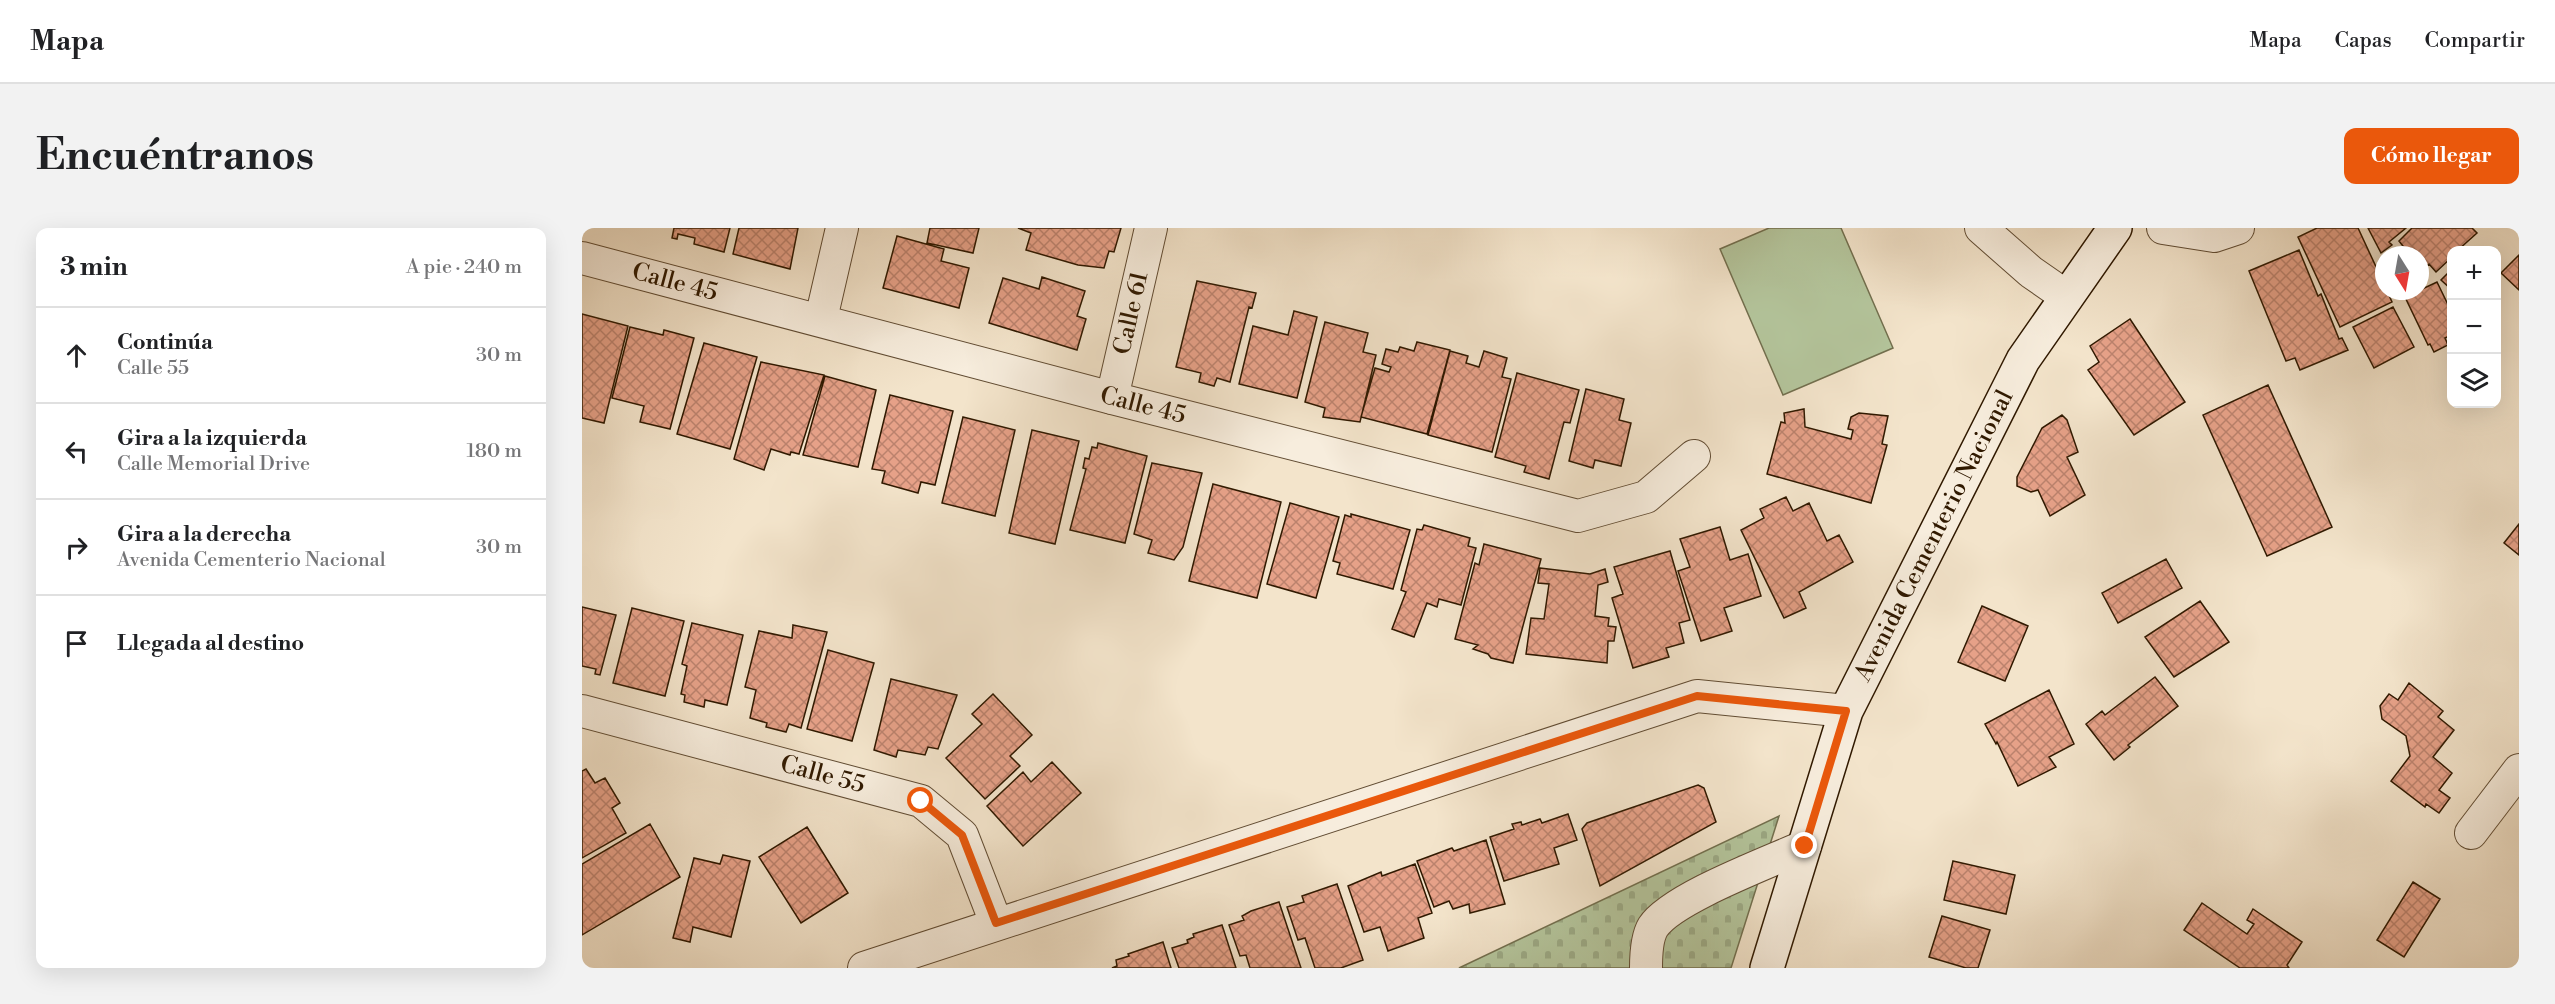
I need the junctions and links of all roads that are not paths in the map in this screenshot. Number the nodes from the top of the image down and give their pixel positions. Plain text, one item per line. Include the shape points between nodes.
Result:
1 (842, 228) edge
2 (1151, 228) edge
3 (1982, 228) edge
4 (2115, 228) edge
5 (2163, 228) edge
6 (2238, 228) edge
7 (582, 258) edge
8 (2067, 297) junction
9 (821, 319) junction
10 (1112, 398) junction
11 (1694, 456) dead end
12 (582, 711) edge
13 (1846, 711) junction
14 (2519, 770) edge
15 (2471, 833) dead end
16 (1805, 846) junction
17 (996, 923) junction
18 (864, 968) edge
19 (1646, 968) edge
20 (1767, 968) edge

1 - 9 street
2 - 10 street, Calle 61
3 - 8 street via 2031,272
4 - 8 street, Avenida Cementerio Nacional
5 - 6 street via 2214,236
7 - 9 street, Calle 45
8 - 13 street, Avenida Cementerio Nacional via 2023,360
9 - 10 street, Calle 45
10 - 11 street, Calle 45 via 1578,516 1646,497
12 - 17 street, Calle 55 via 921,801 962,835
13 - 16 street, Avenida Cementerio Nacional
13 - 17 street via 1697,696
14 - 15 street
16 - 19 street via 1677,905 1653,927
16 - 20 street, Avenida Cementerio Nacional
17 - 18 street

